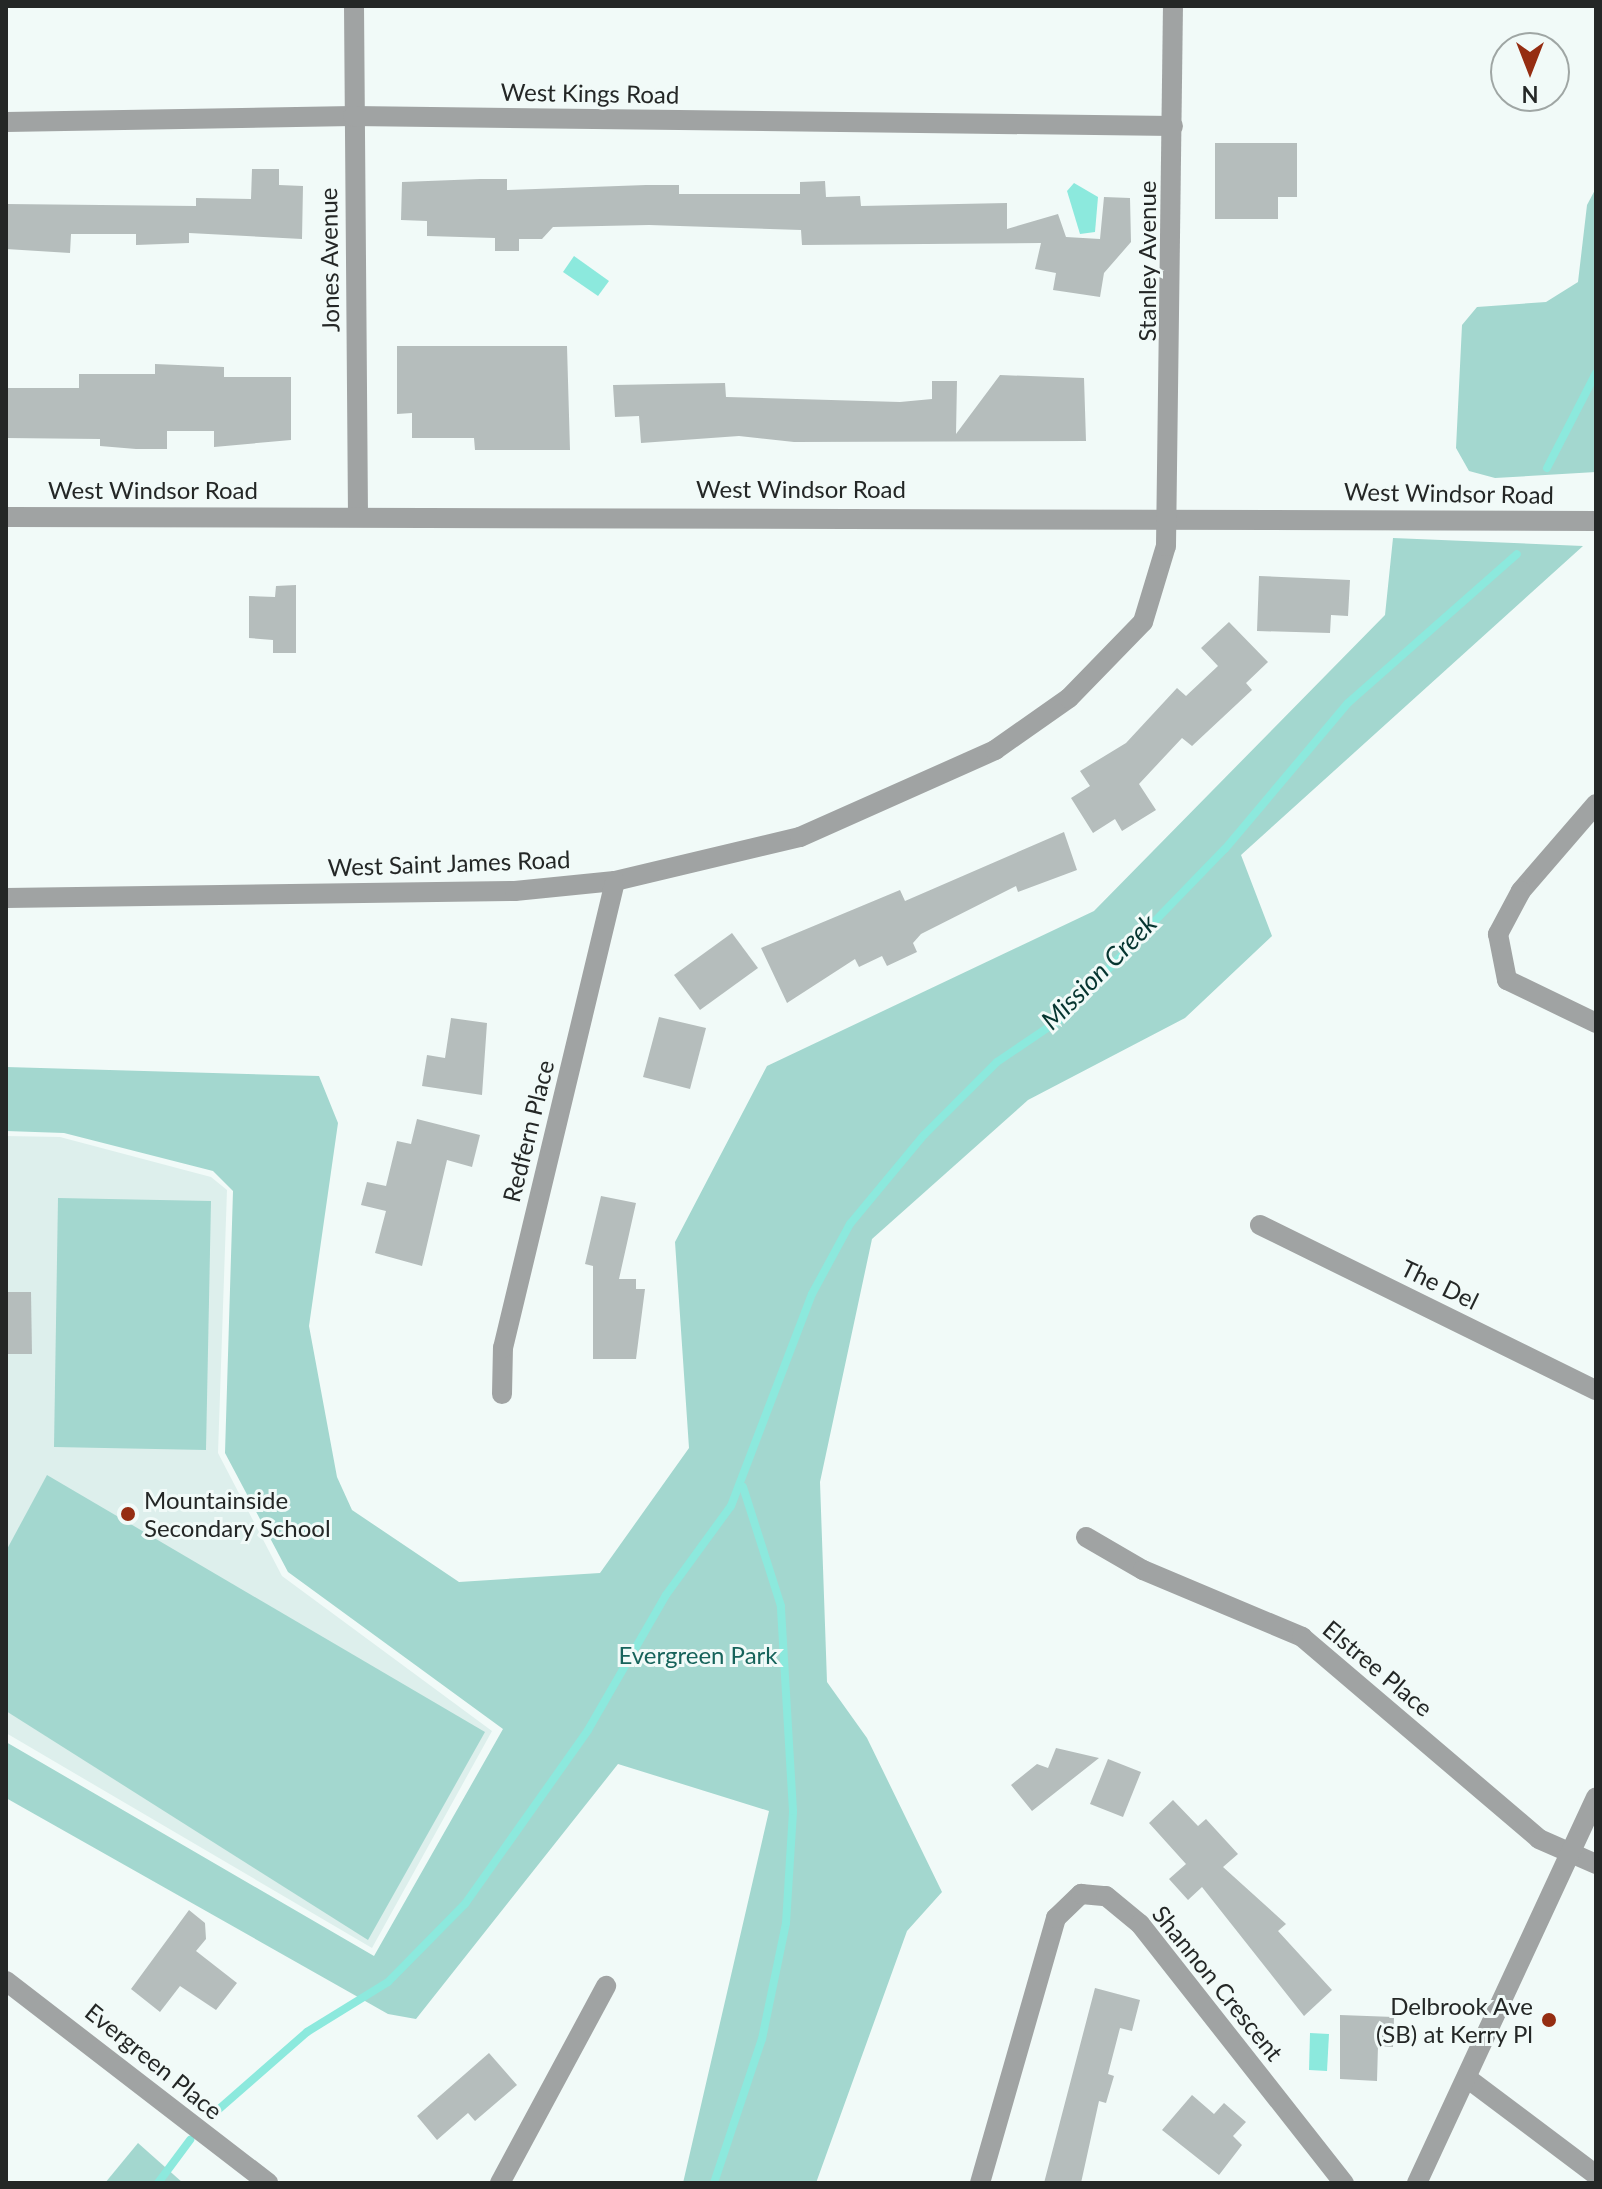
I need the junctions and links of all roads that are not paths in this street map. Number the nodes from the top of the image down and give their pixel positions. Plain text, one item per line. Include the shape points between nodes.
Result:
1 (354, 6) edge
2 (1173, 6) edge
3 (353, 116) junction
4 (6, 122) edge
5 (1173, 126) junction
6 (358, 514) junction
7 (1169, 516) junction
8 (6, 517) edge
9 (1596, 521) edge
10 (1596, 804) edge
11 (615, 881) junction
12 (6, 898) edge
13 (1596, 1023) edge
14 (1260, 1225) dead end
15 (1596, 1390) edge
16 (502, 1394) dead end
17 (1086, 1537) dead end
18 (1596, 1798) edge
19 (1569, 1855) junction
20 (1596, 1864) edge
21 (6, 1981) edge
22 (606, 1986) dead end
23 (1467, 2078) junction
24 (1596, 2175) edge
25 (268, 2183) edge
26 (500, 2183) edge
27 (980, 2183) edge
28 (1344, 2183) edge
29 (1417, 2183) edge

1 - 3 street, Jones Avenue
2 - 5 street, Stanley Avenue
3 - 4 street, West Kings Road
3 - 5 street, West Kings Road
3 - 6 street, Jones Avenue
5 - 7 street, Stanley Avenue
6 - 7 street, West Windsor Road
6 - 8 street, West Windsor Road
7 - 9 street, West Windsor Road
7 - 11 street, West Saint James Road via 1143,622 1069,698 995,750 800,837
10 - 13 street via 1521,891 1498,934 1507,980
11 - 12 street, West Saint James Road via 515,891
11 - 16 street, Redfern Place via 503,1348
14 - 15 street, The Del
17 - 19 street, Elstree Place via 1143,1570 1302,1637 1539,1839
18 - 19 street
19 - 20 street, Elstree Place
19 - 23 street
21 - 25 street, Evergreen Place
22 - 26 street
23 - 24 street
23 - 29 street
27 - 28 street, Shannon Crescent via 1056,1918 1081,1894 1106,1896 1140,1924

